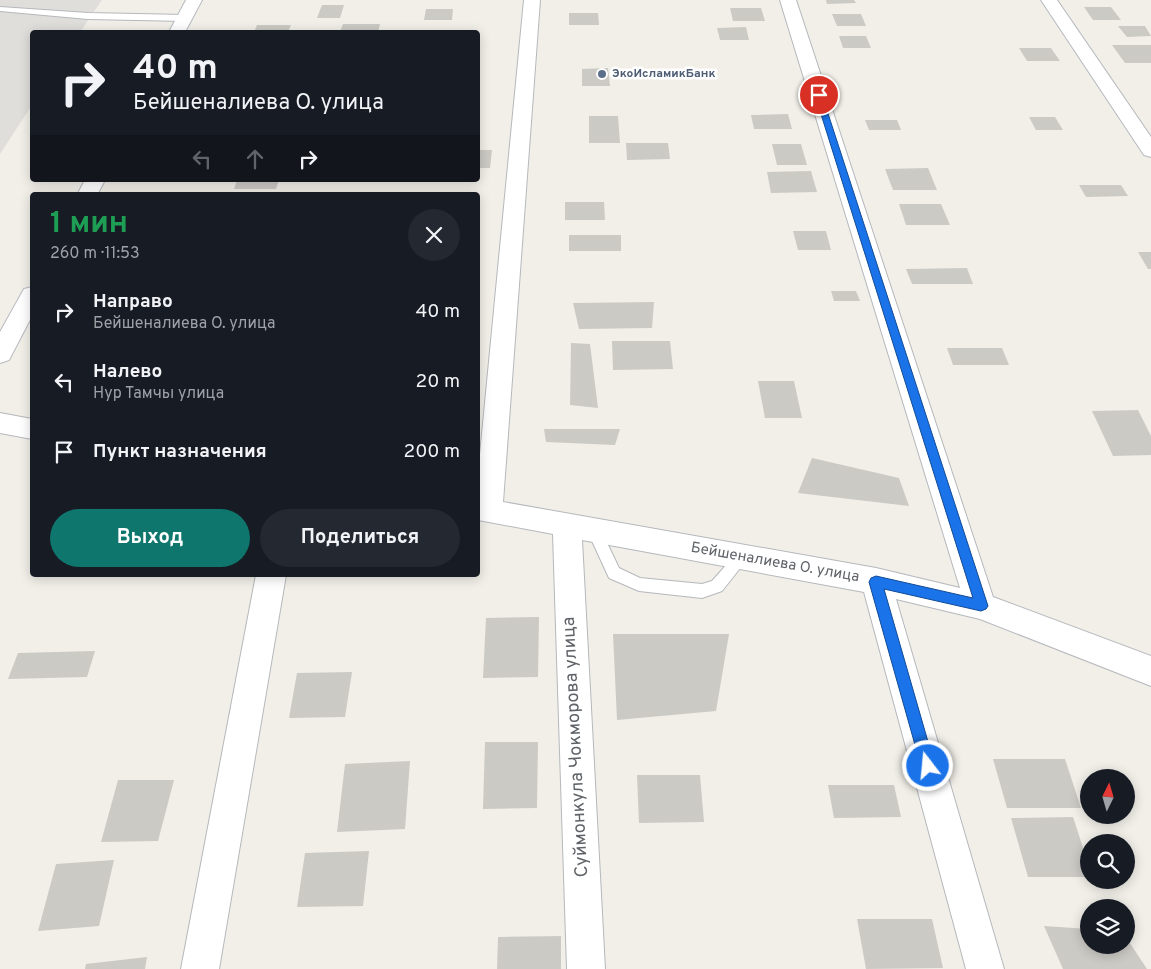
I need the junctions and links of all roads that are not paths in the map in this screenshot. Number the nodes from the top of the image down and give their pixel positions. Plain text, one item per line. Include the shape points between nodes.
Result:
1 (194, 0) edge
2 (532, 0) edge
3 (788, 0) edge
4 (1049, 0) edge
5 (0, 9) edge
6 (181, 25) edge
7 (1151, 150) edge
8 (30, 298) edge
9 (0, 354) edge
10 (0, 423) edge
11 (30, 429) edge
12 (483, 510) edge
13 (580, 528) junction
14 (742, 557) junction
15 (271, 577) edge
16 (876, 582) junction
17 (981, 606) junction
18 (1151, 671) edge
19 (200, 969) edge
20 (586, 969) edge
21 (985, 969) edge

1 - 6 street
2 - 12 street
3 - 17 street
4 - 7 street
5 - 6 lane
8 - 9 street
10 - 11 street
12 - 13 street, Бейшеналиева О. улица
13 - 14 street, Бейшеналиева О. улица
13 - 14 lane via 614,573 639,584 702,591 717,586
13 - 20 street, Суймонкула Чокморова улица
14 - 16 street, Бейшеналиева О. улица
15 - 19 street
16 - 17 street, Бейшеналиева О. улица
16 - 21 street
17 - 18 street, Бейшеналиева О. улица

